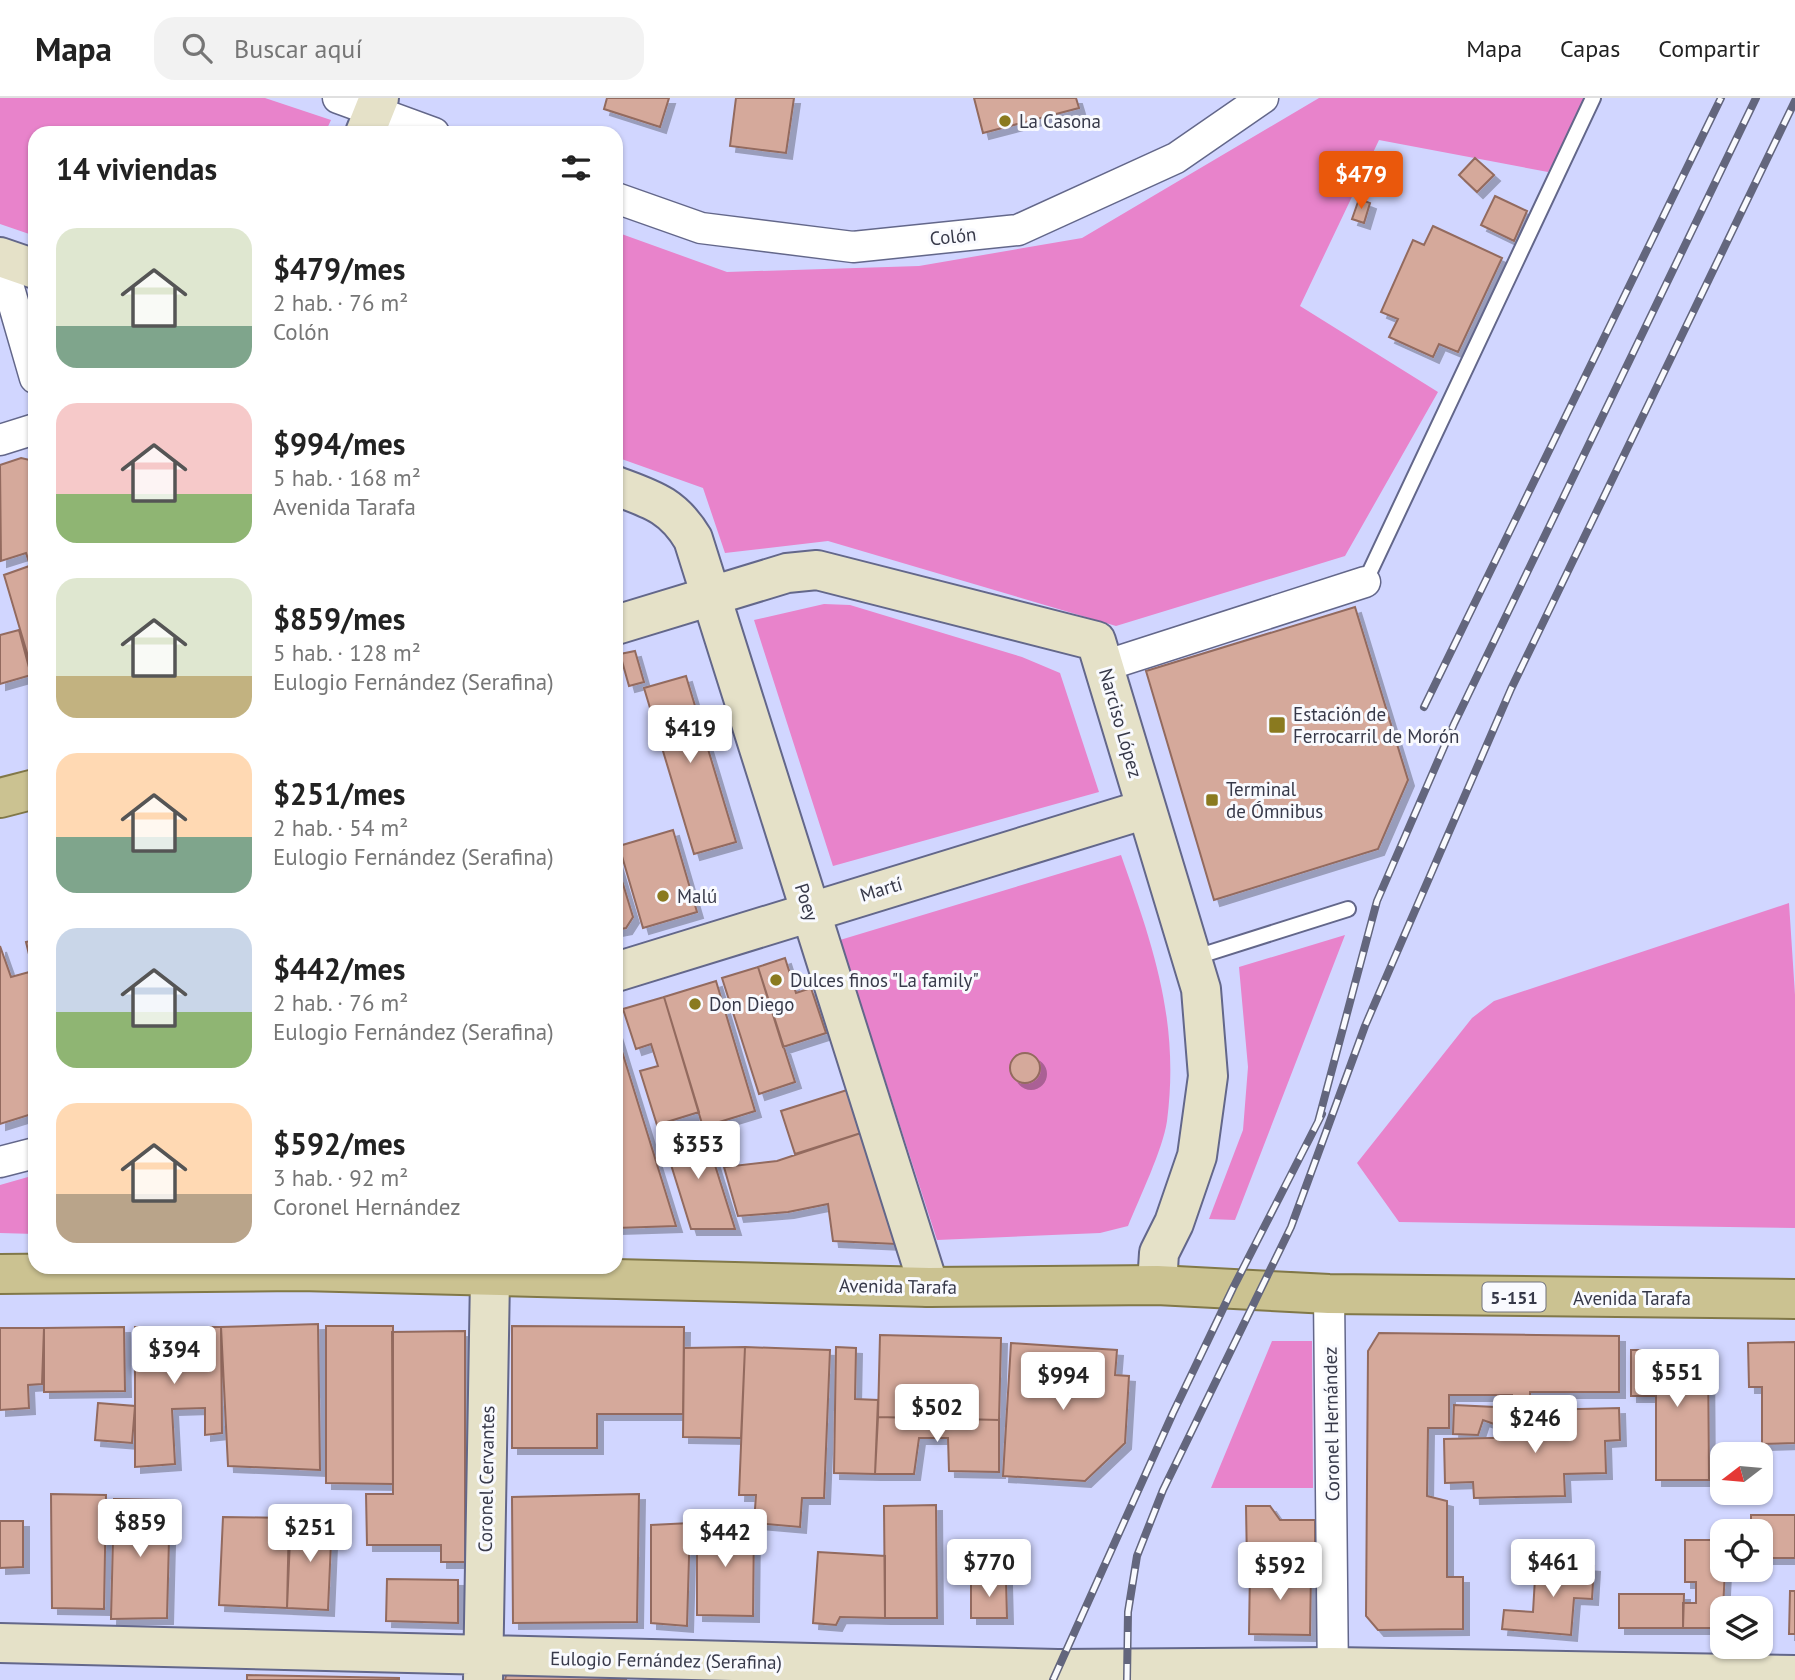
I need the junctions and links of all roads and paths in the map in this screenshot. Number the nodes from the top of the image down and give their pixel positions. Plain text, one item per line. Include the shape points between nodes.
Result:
1 (338, 98) edge
2 (1263, 98) edge
3 (1593, 98) edge
4 (373, 114) edge
5 (412, 126) edge
6 (623, 200) edge
7 (0, 257) edge
8 (28, 267) edge
9 (28, 354) edge
10 (28, 431) edge
11 (0, 440) edge
12 (623, 489) edge
13 (1365, 582) joint
14 (711, 598) junction
15 (623, 623) edge
16 (1104, 666) junction
17 (28, 791) edge
18 (0, 798) edge
19 (1146, 809) junction
20 (1348, 909) dead end
21 (810, 911) junction
22 (1192, 958) junction
23 (623, 970) edge
24 (28, 1155) edge
25 (0, 1162) edge
26 (0, 1274) edge
27 (28, 1274) edge
28 (405, 1274) edge
29 (490, 1278) junction
30 (1157, 1285) junction
31 (929, 1287) junction
32 (1329, 1294) junction
33 (1795, 1299) edge
34 (0, 1643) edge
35 (483, 1668) edge
36 (1333, 1674) edge
37 (1795, 1675) edge

1 - 4 street
2 - 6 street, Colón via 1175,158 1018,230 853,247 701,228
3 - 13 lane
4 - 5 street
7 - 8 street
7 - 9 street
10 - 11 street
12 - 14 street, Poey via 659,502 681,519 694,539
13 - 16 street
14 - 15 street, Narciso López
14 - 16 street, Narciso López via 787,573 817,570 1096,641
14 - 21 street, Poey
16 - 19 street, Narciso López
17 - 18 main road
19 - 21 street, Martí
19 - 22 street, Narciso López
20 - 22 lane
21 - 23 street, Martí
21 - 31 street, Poey
22 - 30 street, Narciso López via 1201,989 1208,1076 1196,1156 1159,1253
24 - 25 street
26 - 27 main road, Avenida Tarafa / 5-151
28 - 29 main road, Avenida Tarafa / 5-151
29 - 31 main road, Avenida Tarafa / 5-151
29 - 35 street, Coronel Cervantes
30 - 31 main road, Avenida Tarafa / 5-151
30 - 32 main road, Avenida Tarafa / 5-151
32 - 33 main road, Avenida Tarafa / 5-151
32 - 36 street, Coronel Hernández
34 - 35 street, Eulogio Fernández (Serafina)
35 - 36 street, Eulogio Fernández (Serafina)
36 - 37 street, Eulogio Fernández (Serafina)

